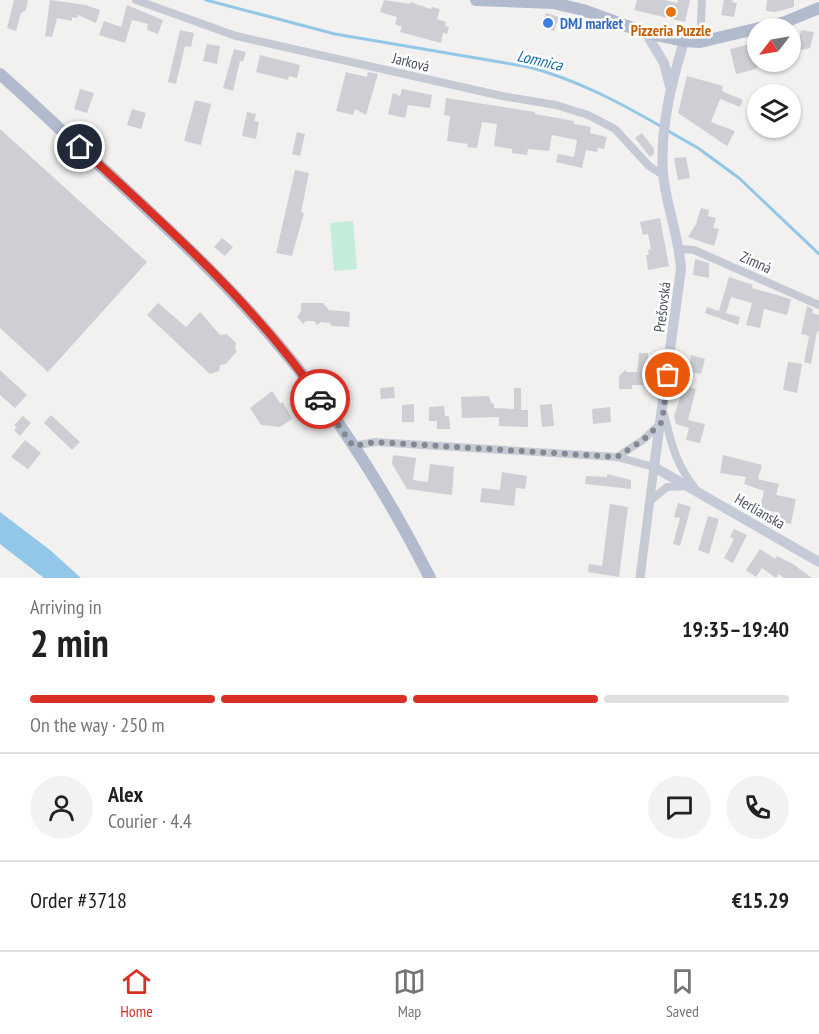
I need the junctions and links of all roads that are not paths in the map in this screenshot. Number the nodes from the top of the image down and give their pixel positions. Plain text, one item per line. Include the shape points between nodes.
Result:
1 (136, 0) edge
2 (476, 0) edge
3 (702, 0) edge
4 (819, 8) edge
5 (646, 33) junction
6 (684, 41) junction
7 (699, 42) junction
8 (0, 74) edge
9 (671, 87) junction
10 (663, 175) junction
11 (680, 249) junction
12 (819, 305) edge
13 (663, 417) junction
14 (353, 446) junction
15 (617, 457) junction
16 (654, 466) junction
17 (686, 486) junction
18 (698, 493) junction
19 (650, 501) junction
20 (819, 562) edge
21 (430, 578) edge
22 (640, 578) edge

1 - 10 street, Jarková via 246,38 588,115 615,129
2 - 5 main road via 553,3
3 - 7 street
4 - 7 main road via 785,22
5 - 6 main road
5 - 9 main road via 664,63
6 - 7 main road
6 - 9 main road, Prešovská
8 - 14 main road via 191,250 276,342
9 - 10 main road, Prešovská
10 - 11 main road, Prešovská
11 - 12 street, Zimná via 694,250
11 - 13 main road, Prešovská via 680,287
13 - 15 street via 643,440
13 - 16 main road, Prešovská
13 - 18 street via 678,463
14 - 15 street, Herlianska via 375,442
14 - 21 main road
15 - 16 street, Herlianska
16 - 17 main road, Herlianska
16 - 19 street, Prešovská
17 - 18 main road, Herlianska
17 - 19 street via 667,487
18 - 20 main road, Herlianska
19 - 22 street, Prešovská

